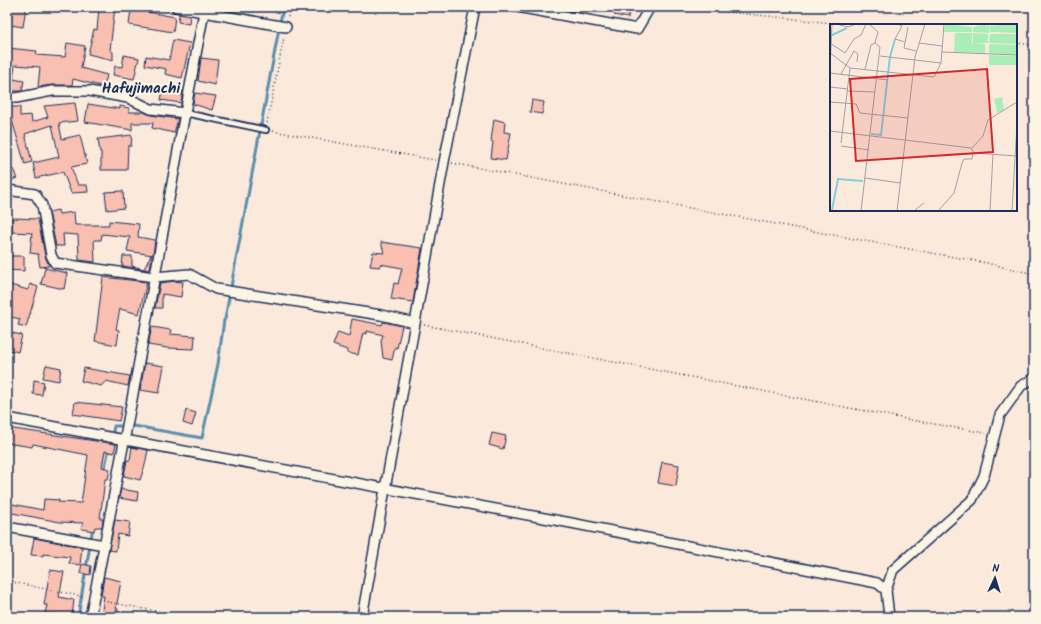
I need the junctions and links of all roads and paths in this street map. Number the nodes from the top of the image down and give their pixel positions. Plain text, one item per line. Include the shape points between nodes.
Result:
1 (176, 7) edge
2 (290, 7) edge
3 (475, 7) edge
4 (517, 7) edge
5 (650, 7) edge
6 (682, 7) edge
7 (204, 10) edge
8 (841, 24) edge
9 (286, 27) junction
10 (1017, 43) edge
11 (1034, 45) edge
12 (7, 97) edge
13 (185, 113) junction
14 (266, 130) junction
15 (444, 162) junction
16 (7, 190) edge
17 (1034, 274) edge
18 (154, 277) junction
19 (415, 323) junction
20 (1034, 378) edge
21 (7, 418) edge
22 (996, 434) junction
23 (124, 439) junction
24 (385, 488) junction
25 (7, 527) edge
26 (100, 544) junction
27 (7, 581) edge
28 (886, 590) junction
29 (94, 599) junction
30 (90, 617) edge
31 (187, 617) edge
32 (362, 617) edge
33 (888, 617) edge

1 - 7 street
2 - 9 path
3 - 15 street
4 - 5 street via 636,29
6 - 8 path
7 - 9 street
7 - 13 street
9 - 14 path
10 - 11 path
12 - 13 street via 16,98 52,91 89,91 128,98 151,109
13 - 14 lane
13 - 18 street
14 - 15 path
15 - 17 path via 974,260
15 - 19 street
16 - 18 street via 35,194 42,205 51,255 55,262
18 - 19 street via 189,274 216,289 381,314
18 - 23 street
19 - 22 path via 912,420
19 - 24 street
20 - 22 street via 1021,386 1000,415
21 - 23 street
22 - 28 street via 984,476 972,500 893,570
23 - 24 street
23 - 26 street
24 - 28 street via 878,583
24 - 32 street
25 - 26 street
26 - 29 street
27 - 29 path
28 - 33 street
29 - 30 street
29 - 31 path

